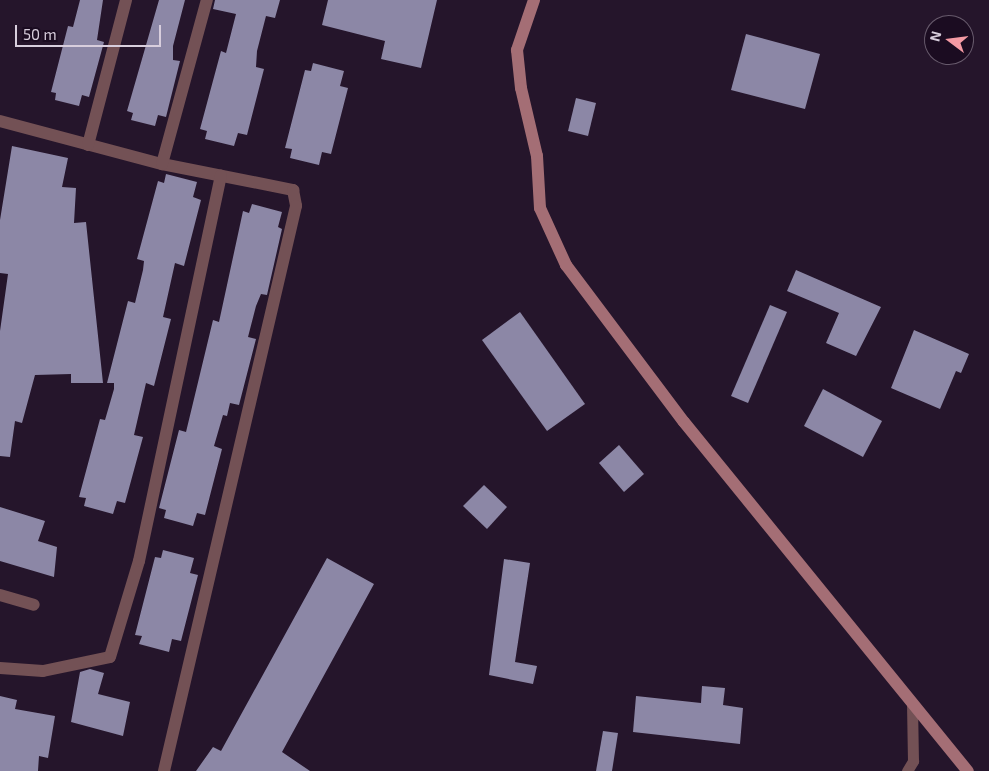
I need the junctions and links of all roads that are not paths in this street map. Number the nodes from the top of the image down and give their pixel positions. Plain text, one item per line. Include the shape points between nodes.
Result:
1 (126, 0) edge
2 (207, 0) edge
3 (534, 0) edge
4 (0, 121) edge
5 (88, 144) junction
6 (162, 164) junction
7 (221, 176) junction
8 (0, 596) edge
9 (34, 605) dead end
10 (0, 668) edge
11 (912, 703) junction
12 (164, 771) edge
13 (908, 771) edge
14 (968, 771) edge

1 - 5 street
2 - 6 street
3 - 11 street via 517,50 521,88 537,156 540,208 566,265 684,422
4 - 5 street
5 - 6 street
6 - 7 street
7 - 10 street via 139,561 110,657 43,670
7 - 12 street via 293,190 296,206
8 - 9 street
11 - 13 lane via 913,761
11 - 14 street

